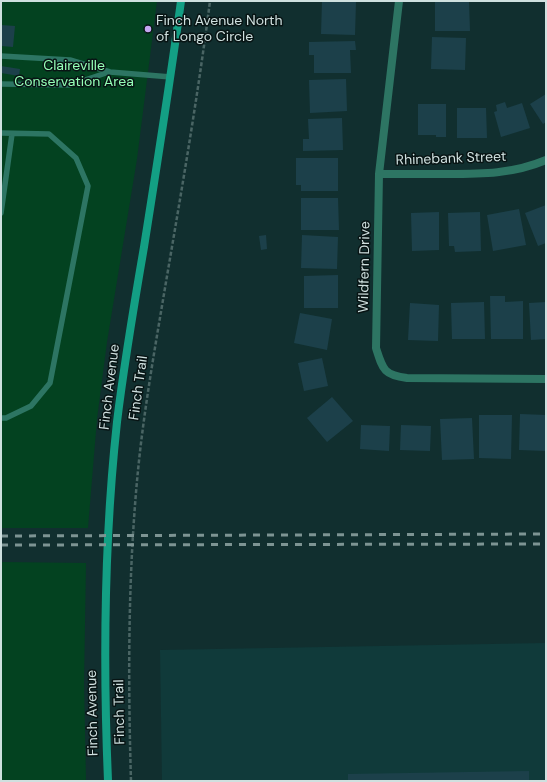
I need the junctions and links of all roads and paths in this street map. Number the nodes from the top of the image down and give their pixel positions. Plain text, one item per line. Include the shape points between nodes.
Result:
1 (181, 1) edge
2 (210, 1) edge
3 (399, 1) edge
4 (1, 56) edge
5 (110, 72) junction
6 (171, 76) junction
7 (1, 84) edge
8 (1, 133) edge
9 (12, 134) junction
10 (546, 160) edge
11 (380, 174) junction
12 (1, 213) edge
13 (546, 379) edge
14 (1, 418) edge
15 (108, 781) edge
16 (131, 781) edge

1 - 6 main road, Finch Avenue
2 - 16 path, Finch Trail via 198,92 147,397 137,482 129,651
3 - 11 street, Wildfern Drive
4 - 5 lane via 70,60
5 - 6 lane
5 - 7 lane via 70,85
6 - 15 main road, Finch Avenue via 117,430 106,587 105,694
8 - 9 lane
9 - 12 lane
9 - 14 lane via 49,134 76,158 88,186 50,383 31,406
10 - 11 street, Rhinebank Street via 502,173
11 - 13 street, Wildfern Drive via 376,348 383,367 393,376 407,378

